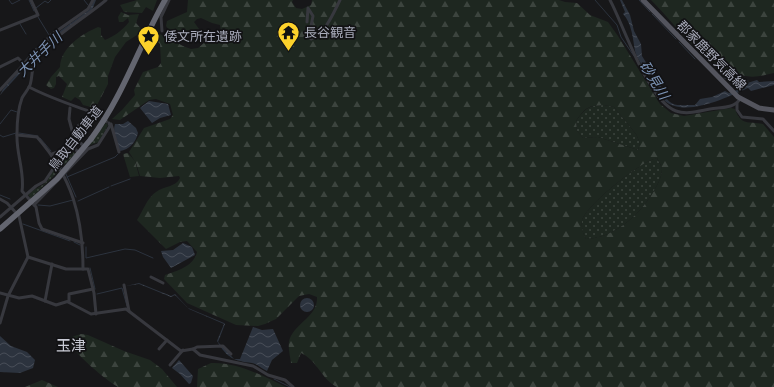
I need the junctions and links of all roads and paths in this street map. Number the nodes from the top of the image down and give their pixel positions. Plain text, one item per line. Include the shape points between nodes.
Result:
1 (31, 0) edge
2 (93, 0) edge
3 (106, 0) edge
4 (164, 0) edge
5 (169, 0) edge
6 (340, 0) edge
7 (610, 0) edge
8 (643, 0) edge
9 (307, 22) dead end
10 (0, 30) edge
11 (162, 31) dead end
12 (24, 64) junction
13 (0, 68) edge
14 (29, 87) junction
15 (0, 90) edge
16 (738, 100) junction
17 (70, 108) dead end
18 (774, 110) edge
19 (90, 112) junction
20 (94, 114) tunnel mouth
21 (774, 131) edge
22 (17, 135) junction
23 (74, 149) junction
24 (88, 149) junction
25 (119, 152) dead end
26 (52, 154) junction
27 (83, 155) junction
28 (57, 163) junction
29 (64, 175) junction
30 (25, 195) junction
31 (0, 199) edge
32 (34, 205) junction
33 (12, 207) junction
34 (0, 217) edge
35 (0, 228) edge
36 (83, 243) junction
37 (28, 257) junction
38 (52, 264) junction
39 (84, 269) junction
40 (151, 277) dead end
41 (163, 283) dead end
42 (124, 285) dead end
43 (94, 289) junction
44 (0, 293) edge
45 (8, 296) junction
46 (45, 301) junction
47 (68, 302) junction
48 (129, 311) junction
49 (96, 314) junction
50 (0, 324) edge
51 (167, 340) junction
52 (159, 349) dead end
53 (193, 349) junction
54 (183, 350) junction
55 (231, 354) dead end
56 (170, 366) dead end
57 (293, 387) edge

1 - 10 street via 38,14
2 - 12 street via 88,10 51,35
3 - 14 street via 58,36 36,59
4 - 35 highway, 鳥取自動車道, bridge via 121,86 91,138 56,178
5 - 11 street via 161,17
6 - 9 street via 329,21 311,40 309,36 313,16 308,8
7 - 16 street via 636,59 666,105 684,113 730,106
8 - 16 main road, 郡家鹿野気高線
12 - 13 street via 18,58
12 - 15 street
14 - 19 street
14 - 22 street via 21,103
16 - 18 main road, 郡家鹿野気高線 via 759,108
16 - 21 street via 737,110 742,117 763,119
17 - 23 street via 69,119 76,145
19 - 20 street
19 - 24 street via 74,131 77,140
22 - 26 street via 37,137
22 - 30 street via 24,177 22,192
23 - 26 street via 72,147
23 - 27 street
24 - 25 street via 98,145 109,123 112,125
24 - 27 street
26 - 28 street
27 - 29 street
28 - 29 street
28 - 30 street via 45,181
29 - 32 street
29 - 36 street via 75,198
30 - 32 street
30 - 33 street
31 - 33 street
32 - 36 street via 42,229
33 - 34 street
33 - 37 street via 19,216
36 - 39 street
37 - 38 street
37 - 45 street
38 - 39 street via 66,269
38 - 46 street
39 - 43 street via 88,269
40 - 41 street
42 - 48 street
43 - 47 street via 69,294
43 - 49 street
44 - 45 street
45 - 46 street via 32,296
45 - 50 street
46 - 47 street via 56,305
47 - 49 street via 86,313
48 - 49 street via 126,309
48 - 51 street
51 - 52 street
51 - 54 street
53 - 54 street
53 - 55 street via 223,346
53 - 57 street via 200,355 253,366 268,375 286,380
54 - 56 street via 182,355

